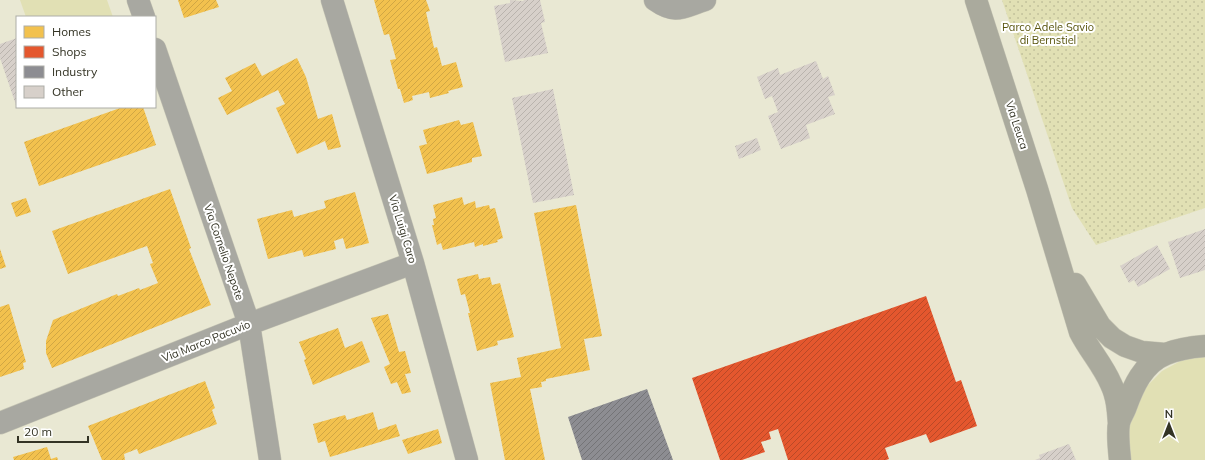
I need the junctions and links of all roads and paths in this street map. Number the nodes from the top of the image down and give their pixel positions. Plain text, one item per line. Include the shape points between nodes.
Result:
1 (138, 0) edge
2 (332, 0) edge
3 (655, 0) edge
4 (705, 0) edge
5 (976, 0) edge
6 (144, 16) edge
7 (156, 52) edge
8 (1056, 250) junction
9 (413, 262) junction
10 (249, 324) junction
11 (1205, 346) edge
12 (1165, 354) junction
13 (0, 423) edge
14 (1119, 424) junction
15 (270, 460) edge
16 (467, 460) edge
17 (1120, 460) edge

1 - 6 street
2 - 9 street, Via Luigi Caro
3 - 4 street via 665,7 677,10
5 - 8 main road, Via Leuca
7 - 10 street, Via Cornelio Nepote
8 - 12 main road, Via Leuca via 1091,312 1112,338 1142,352
8 - 14 main road, Via Leuca via 1080,332 1112,384 1117,400
9 - 10 street, Via Marco Pacuvio
9 - 16 street, Via Luigi Caro
10 - 13 street, Via Marco Pacuvio
10 - 15 street, Via Cornelio Nepote
11 - 12 main road
12 - 14 main road via 1140,375
14 - 17 main road, Via Leuca

